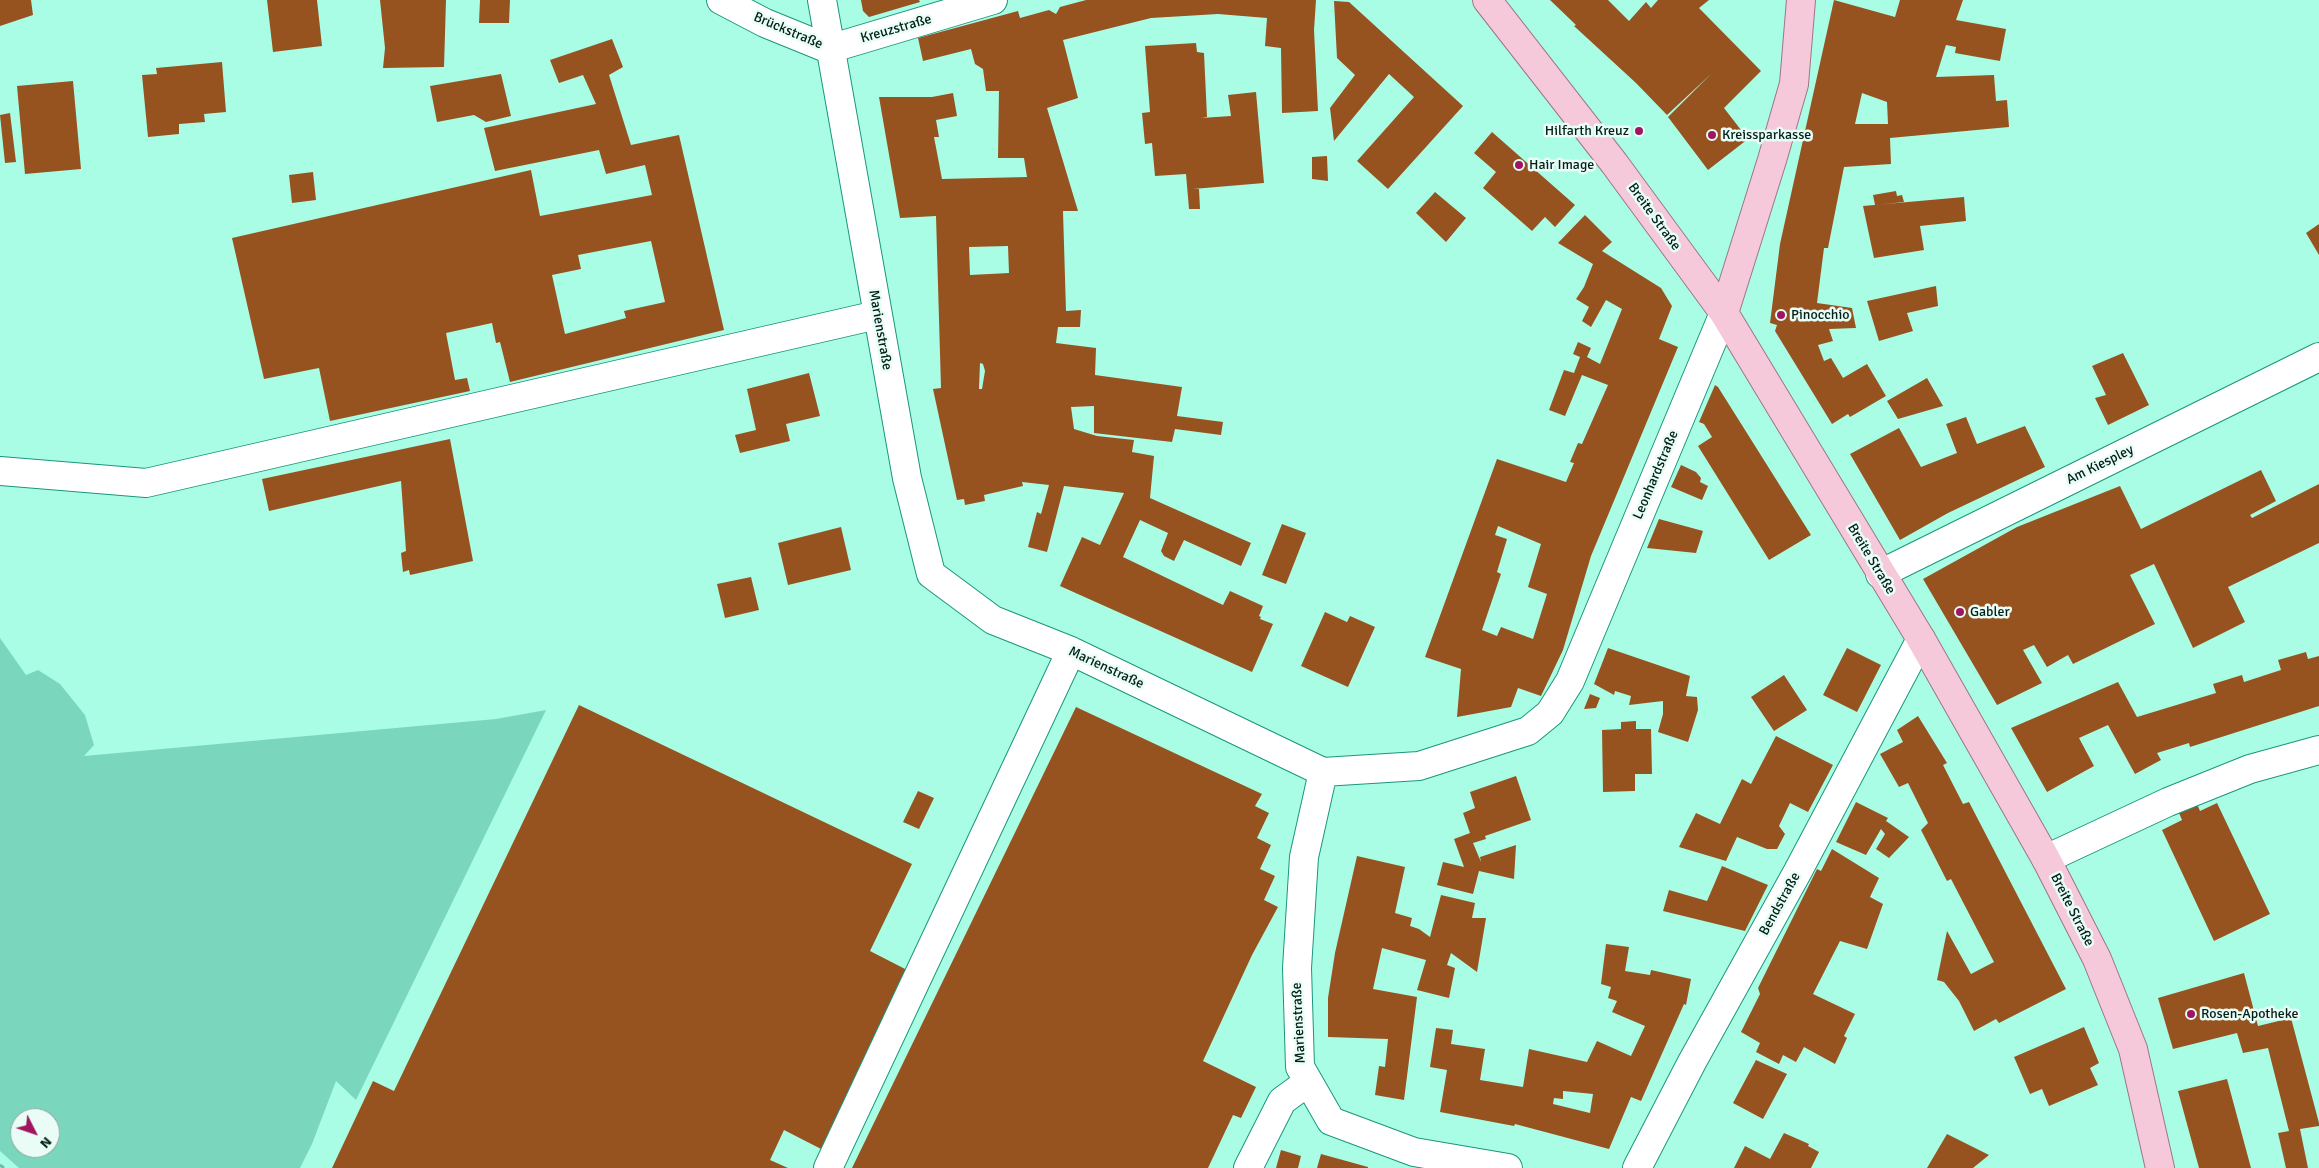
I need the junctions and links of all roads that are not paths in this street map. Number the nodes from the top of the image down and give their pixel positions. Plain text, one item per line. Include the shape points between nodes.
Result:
1 (722, 0) edge
2 (822, 0) edge
3 (993, 0) edge
4 (1488, 0) edge
5 (1801, 0) edge
6 (829, 49) junction
7 (1724, 312) junction
8 (877, 315) junction
9 (2319, 357) edge
10 (0, 471) edge
11 (1880, 574) junction
12 (1921, 639) junction
13 (1071, 651) junction
14 (2319, 750) edge
15 (1323, 772) junction
16 (2046, 859) junction
17 (1308, 1082) junction
18 (828, 1168) edge
19 (1248, 1168) edge
20 (1508, 1168) edge
21 (1637, 1168) edge
22 (2160, 1168) edge

1 - 6 street, Brückstraße via 765,23
2 - 6 street, Marienstraße
3 - 6 street, Kreuzstraße
4 - 7 main road, Breite Straße
5 - 7 main road, Leonhardstraße via 1794,84
6 - 8 street, Marienstraße
7 - 11 main road, Breite Straße
7 - 15 street, Leonhardstraße via 1570,681 1550,713 1528,731 1419,766
8 - 10 street via 146,483
8 - 13 street, Marienstraße via 906,478 930,574 992,620
9 - 11 street, Am Kiespley
11 - 12 main road, Breite Straße
12 - 16 main road, Breite Straße
12 - 21 street, Bendstraße
13 - 15 street, Marienstraße
13 - 18 street
14 - 16 street via 2250,768
15 - 17 street, Marienstraße via 1304,857 1296,968 1300,1067
16 - 22 main road, Breite Straße via 2097,959 2133,1049
17 - 19 street via 1282,1100
17 - 20 street, Marienstraße via 1331,1121 1414,1152

